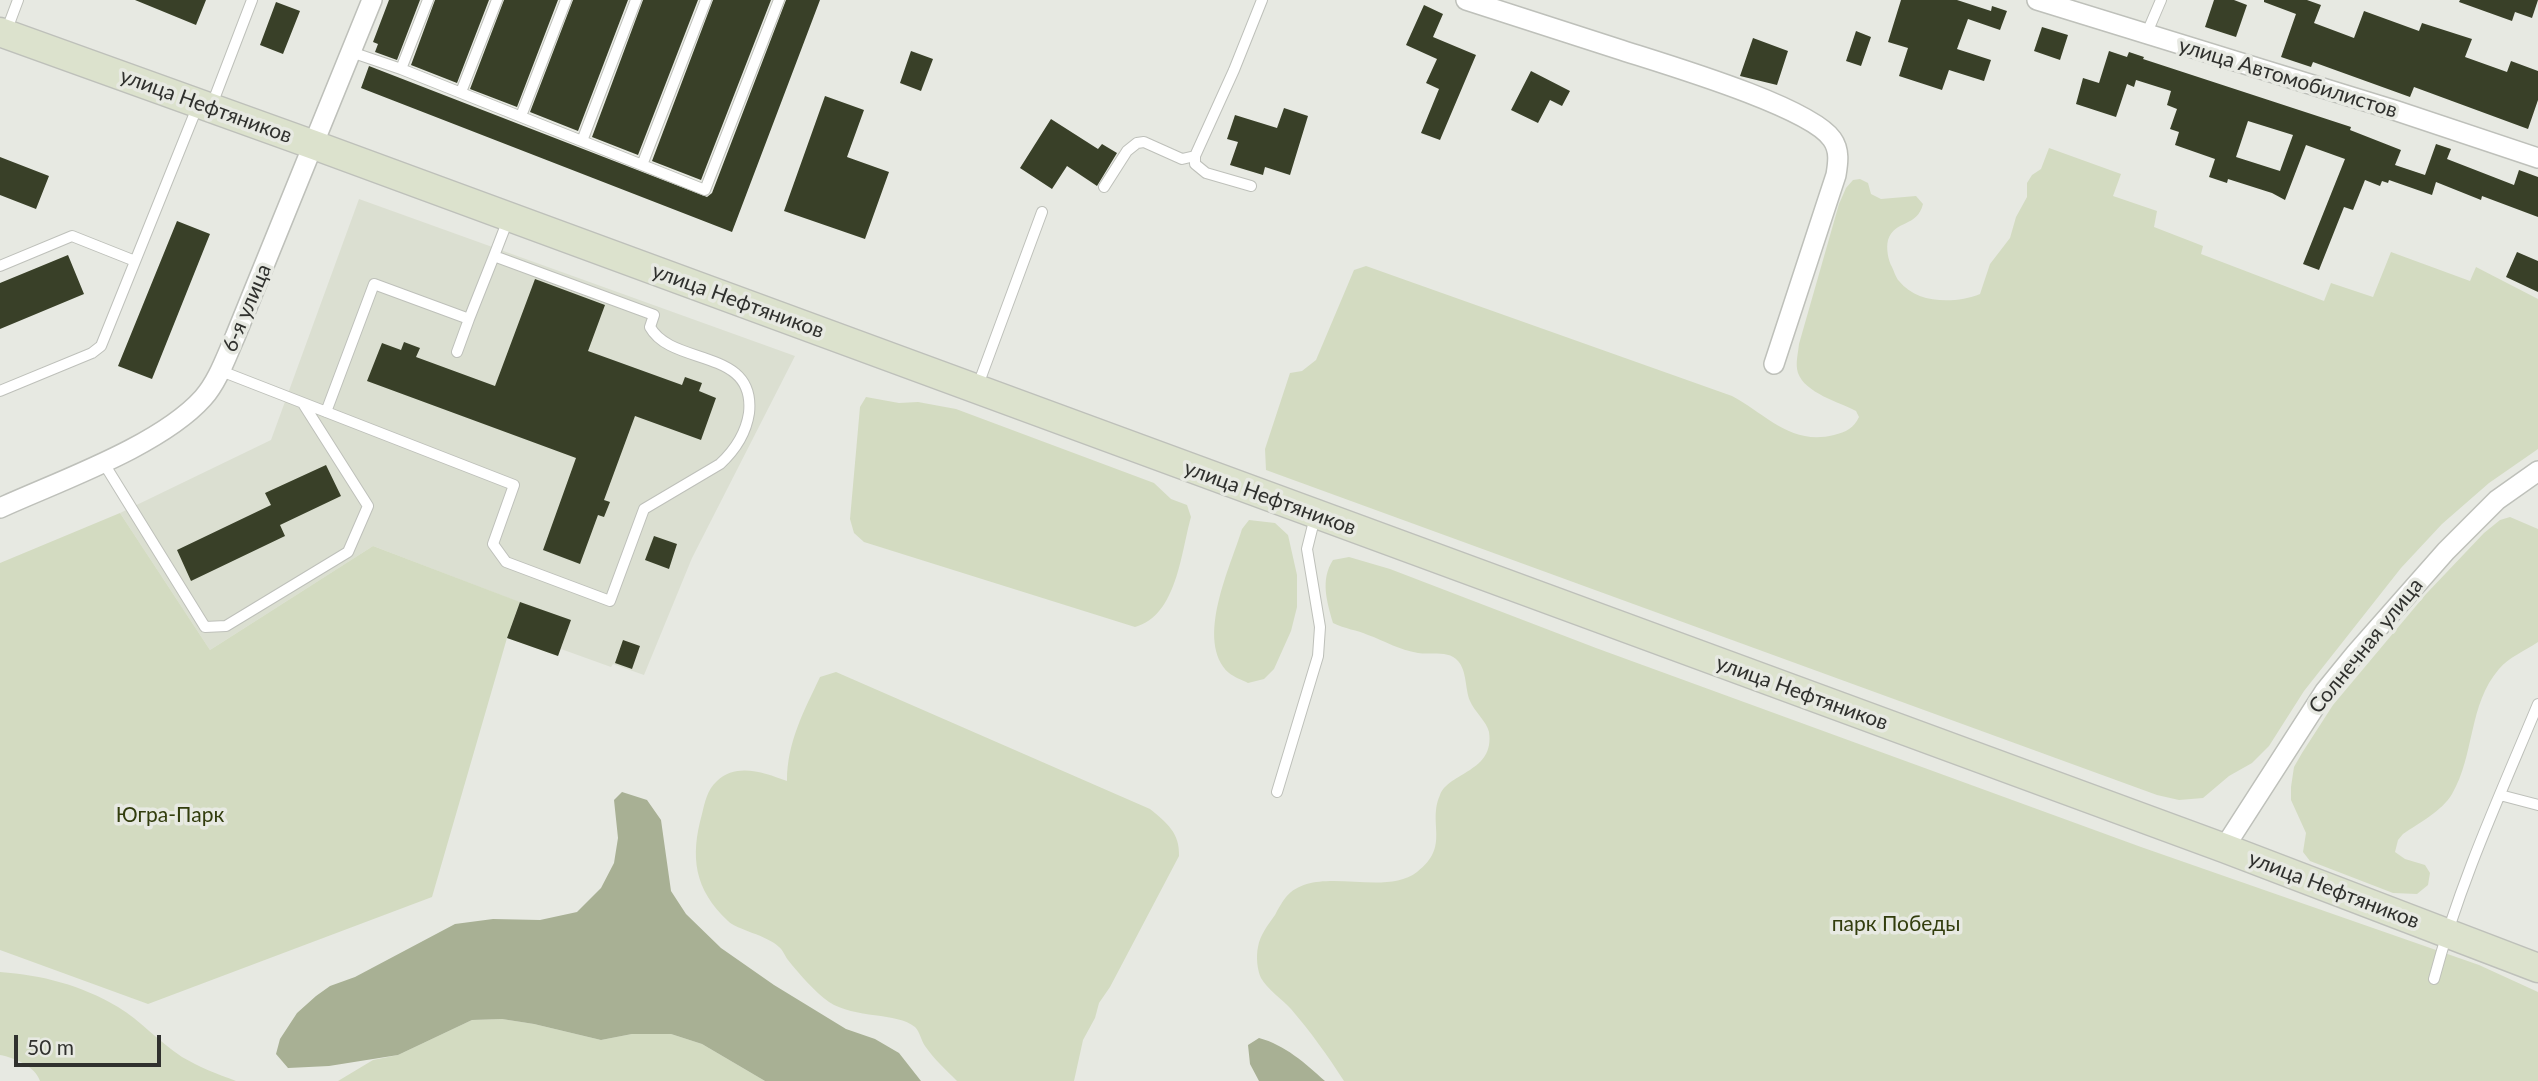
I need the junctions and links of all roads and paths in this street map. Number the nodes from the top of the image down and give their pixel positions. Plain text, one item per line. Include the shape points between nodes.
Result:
1 (18, 0) edge
2 (253, 0) edge
3 (372, 0) edge
4 (428, 0) edge
5 (498, 0) edge
6 (566, 0) edge
7 (636, 0) edge
8 (706, 0) edge
9 (779, 0) edge
10 (1262, 0) edge
11 (1466, 0) edge
12 (2037, 0) edge
13 (2161, 0) edge
14 (3, 33) edge
15 (2146, 35) junction
16 (351, 52) junction
17 (401, 69) junction
18 (461, 92) junction
19 (205, 105) junction
20 (521, 116) junction
21 (582, 141) junction
22 (314, 145) junction
23 (1195, 156) junction
24 (2538, 158) edge
25 (642, 165) junction
26 (1251, 186) dead end
27 (1104, 187) dead end
28 (1042, 212) dead end
29 (509, 217) junction
30 (494, 256) junction
31 (135, 261) junction
32 (0, 266) edge
33 (469, 319) junction
34 (457, 352) dead end
35 (1774, 364) dead end
36 (220, 371) junction
37 (976, 390) junction
38 (0, 391) edge
39 (304, 404) junction
40 (326, 412) junction
41 (103, 462) junction
42 (2538, 471) edge
43 (0, 508) edge
44 (1316, 514) junction
45 (2538, 704) edge
46 (1277, 792) dead end
47 (2500, 795) junction
48 (2538, 805) edge
49 (2224, 848) junction
50 (2446, 933) junction
51 (2538, 968) edge
52 (2434, 979) dead end

1 - 14 lane
2 - 19 lane
3 - 16 street, 6-я улица
4 - 17 lane
5 - 18 lane
6 - 20 lane
7 - 21 lane
8 - 25 lane
9 - 25 lane via 705,190
10 - 23 lane
11 - 35 street via 1764,100 1811,121 1833,140 1836,175
12 - 15 street, улица Автомобилистов
13 - 15 lane
14 - 19 street, улица Нефтяников
15 - 24 street, улица Автомобилистов
16 - 17 lane
16 - 22 street, 6-я улица
17 - 18 lane
18 - 20 lane
19 - 22 street, улица Нефтяников
19 - 31 lane
20 - 21 lane
21 - 25 lane
22 - 29 street, улица Нефтяников
22 - 36 street, 6-я улица
23 - 26 lane via 1195,163 1206,173
23 - 27 lane via 1182,159 1137,143
28 - 37 lane
29 - 30 lane
29 - 37 street, улица Нефтяников
30 - 33 lane
30 - 40 lane via 654,314 650,327 656,339 725,367 747,387 748,417 734,450 720,464 644,509 610,601 506,562 493,544 514,485
31 - 32 lane via 72,236
31 - 38 lane via 101,346
33 - 34 lane
33 - 40 lane via 374,284
36 - 39 lane
36 - 41 street, 6-я улица via 190,411
37 - 44 street, улица Нефтяников
39 - 40 lane
39 - 41 lane via 368,506 348,552 226,626 205,627
41 - 43 street, 6-я улица
42 - 49 street, Солнечная улица via 2497,500 2356,653 2325,691
44 - 46 lane via 1307,549 1320,626 1318,656
44 - 49 street, улица Нефтяников
45 - 47 lane
47 - 48 lane
47 - 50 lane
49 - 50 street, улица Нефтяников
50 - 51 street, улица Нефтяников
50 - 52 lane

